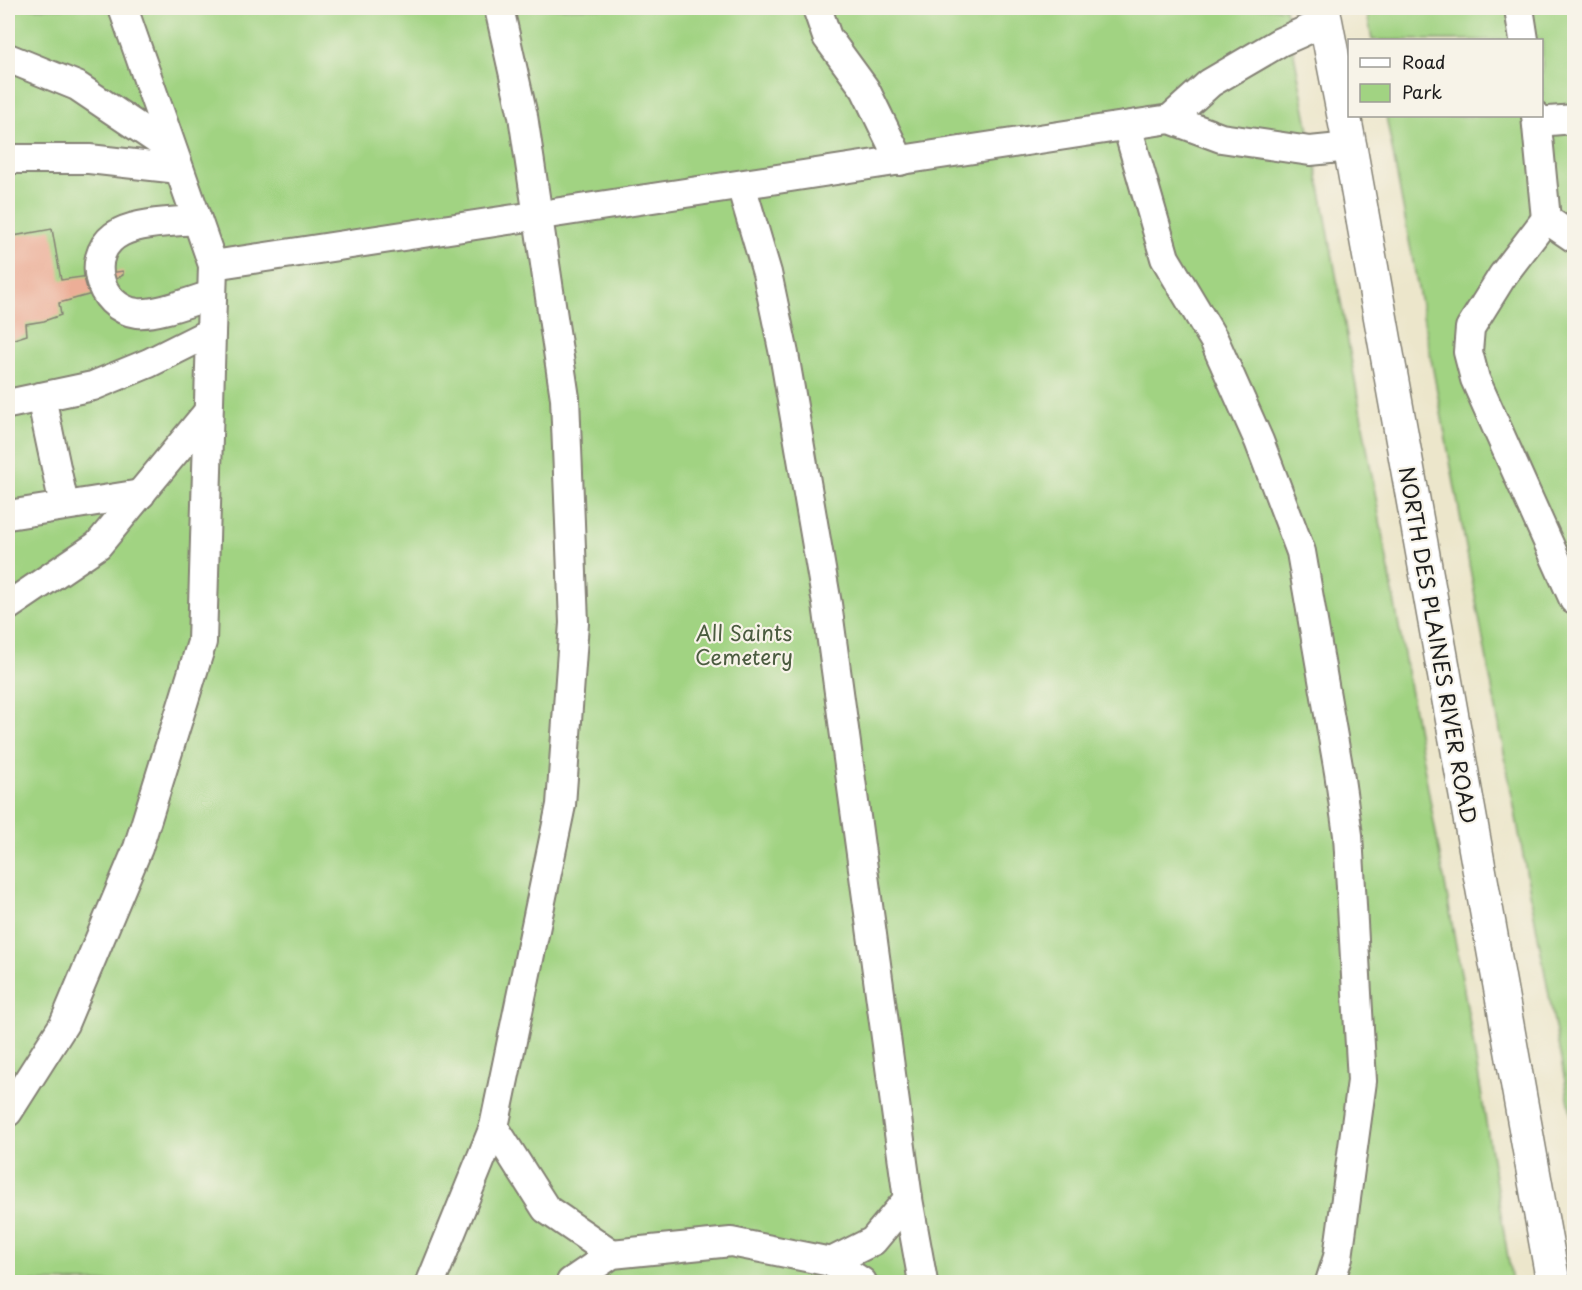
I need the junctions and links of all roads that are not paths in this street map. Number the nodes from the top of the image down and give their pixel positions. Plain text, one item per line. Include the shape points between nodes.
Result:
1 (123, 8) edge
2 (499, 8) edge
3 (818, 8) edge
4 (1519, 8) edge
5 (1324, 15) edge
6 (1524, 39) edge
7 (8, 58) edge
8 (1344, 87) edge
9 (1170, 119) junction
10 (1537, 119) edge
11 (1575, 119) edge
12 (1127, 126) junction
13 (1350, 147) junction
14 (8, 159) edge
15 (175, 160) junction
16 (900, 161) junction
17 (741, 185) junction
18 (538, 216) junction
19 (1546, 219) junction
20 (197, 220) junction
21 (1575, 238) edge
22 (213, 265) junction
23 (212, 295) junction
24 (211, 332) junction
25 (41, 397) junction
26 (8, 404) edge
27 (208, 412) junction
28 (141, 494) junction
29 (64, 506) junction
30 (8, 515) edge
31 (1575, 600) edge
32 (8, 606) edge
33 (8, 1112) edge
34 (494, 1127) junction
35 (908, 1199) junction
36 (612, 1254) junction
37 (831, 1262) junction
38 (431, 1282) edge
39 (571, 1282) edge
40 (862, 1282) edge
41 (923, 1282) edge
42 (1330, 1282) edge
43 (1553, 1282) edge

1 - 15 lane
2 - 18 lane via 523,116
3 - 16 lane via 827,37 866,89
4 - 6 lane
5 - 8 main road, NORTH DES PLAINES RIVER ROAD
5 - 9 lane via 1210,83
7 - 15 lane via 77,86
8 - 13 main road, NORTH DES PLAINES RIVER ROAD
9 - 12 lane
9 - 13 lane via 1221,138 1310,151
10 - 11 lane
10 - 19 lane
12 - 16 lane
12 - 42 lane via 1165,258 1214,340 1259,441 1301,552 1307,585 1348,835 1362,1081 1338,1257
13 - 43 main road, NORTH DES PLAINES RIVER ROAD
14 - 15 lane
15 - 20 lane
16 - 17 lane
17 - 18 lane
17 - 35 lane via 779,331 827,604
18 - 22 lane
18 - 34 lane via 565,398 574,623 561,805
19 - 21 lane
19 - 31 lane via 1503,275 1470,328 1468,352 1474,379
20 - 22 lane
20 - 23 lane via 131,227 119,233 101,253 99,280 113,303 138,313
22 - 23 lane
23 - 24 lane
24 - 25 lane via 93,386
24 - 27 lane
25 - 26 lane
25 - 29 lane
27 - 28 lane
27 - 33 lane via 202,642 138,849 64,1024
28 - 29 lane
28 - 32 lane via 98,545
29 - 30 lane
34 - 36 lane via 546,1209
34 - 38 lane
35 - 37 lane via 873,1241
35 - 41 lane
36 - 37 lane via 731,1242
36 - 39 lane
37 - 40 lane

